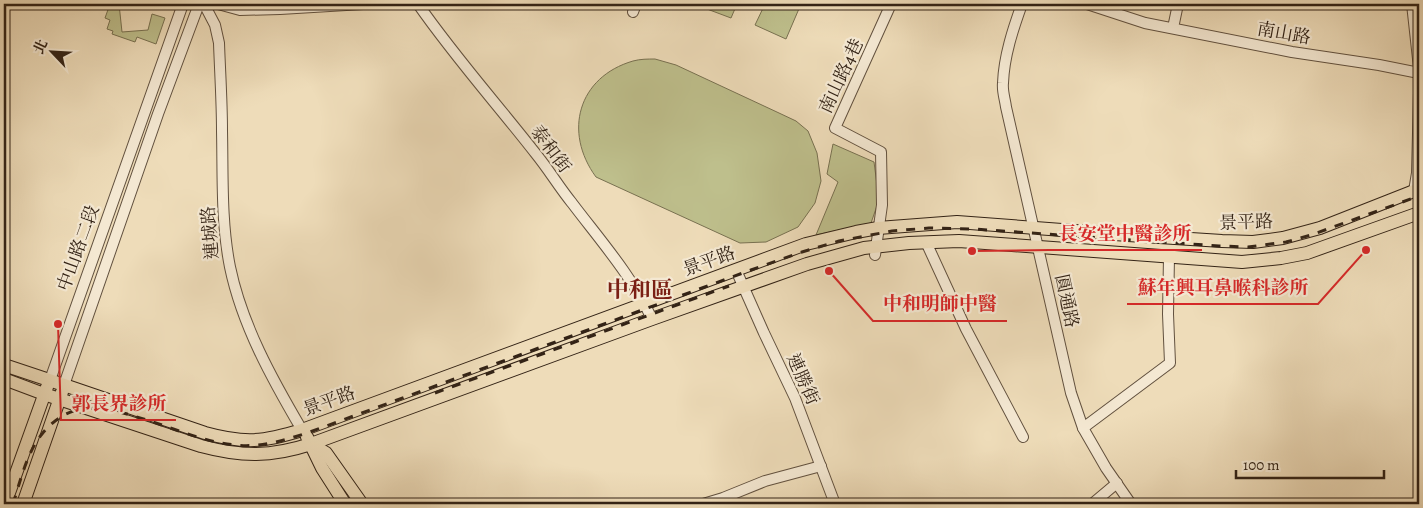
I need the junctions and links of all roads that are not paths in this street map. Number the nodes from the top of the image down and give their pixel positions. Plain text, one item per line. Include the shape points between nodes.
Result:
1 (183, 4) edge
2 (199, 4) edge
3 (204, 4) edge
4 (218, 4) edge
5 (363, 4) edge
6 (418, 4) edge
7 (891, 4) edge
8 (1022, 4) edge
9 (1087, 4) edge
10 (1178, 4) edge
11 (1412, 4) edge
12 (1173, 28) junction
13 (1419, 68) edge
14 (1419, 73) edge
15 (1419, 94) edge
16 (1417, 190) edge
17 (1419, 213) edge
18 (1033, 227) junction
19 (878, 228) junction
20 (926, 242) junction
21 (1038, 246) junction
22 (876, 251) junction
23 (1169, 257) junction
24 (736, 270) junction
25 (743, 287) junction
26 (645, 303) junction
27 (652, 319) junction
28 (4, 366) edge
29 (4, 379) edge
30 (50, 380) junction
31 (64, 385) junction
32 (44, 394) junction
33 (60, 399) junction
34 (1083, 428) junction
35 (302, 430) junction
36 (1023, 437) dead end
37 (311, 444) junction
38 (821, 466) junction
39 (1117, 483) junction
40 (5, 504) edge
41 (22, 504) edge
42 (345, 504) edge
43 (362, 504) edge
44 (703, 504) edge
45 (836, 504) edge
46 (1092, 504) edge
47 (1131, 504) edge

1 - 30 street, 中山路二段
2 - 31 street, 中山路二段
3 - 35 street, 連城路 via 215,25 219,43 225,234 230,268 253,338 282,398
4 - 5 street via 240,10
6 - 26 street, 泰和街 via 610,251
7 - 19 street, 南山路4巷 via 835,128 881,152 882,205
8 - 18 street, 圓通路 via 1012,32 1002,85
9 - 12 street, 南山路
10 - 12 street
11 - 13 street
12 - 14 street, 南山路
15 - 16 street
16 - 18 main road, 景平路 via 1320,228 1252,242
17 - 23 main road, 景平路 via 1307,253 1281,258 1242,262
18 - 19 main road, 景平路 via 957,222
18 - 21 street, 圓通路
19 - 22 street, 南山路4巷
19 - 24 main road, 景平路 via 806,244
20 - 21 main road, 景平路
20 - 22 main road, 景平路
20 - 36 street via 966,329
21 - 23 main road, 景平路
21 - 34 street, 圓通路 via 1071,393
22 - 25 main road, 景平路 via 842,253
23 - 34 street via 1170,363
24 - 25 street, 連勝街
24 - 26 main road, 景平路
25 - 27 main road, 景平路
25 - 38 street, 連勝街 via 795,398
26 - 27 street, 泰和街
26 - 35 main road, 景平路
27 - 37 main road, 景平路
28 - 30 main road, 景平路
29 - 32 main road, 景平路
30 - 31 main road, 景平路
30 - 32 main road, 中山路二段
31 - 33 main road, 中山路二段
31 - 35 main road, 景平路 via 226,439 273,438
32 - 33 main road, 景平路
32 - 40 main road, 中山路二段
33 - 37 main road, 景平路 via 223,452 244,455 276,453
33 - 41 main road, 中山路二段
34 - 39 street, 圓通路
35 - 37 main road, 連城路
37 - 42 main road, 連城路
37 - 43 main road, 連城路 via 326,453
38 - 44 street via 765,481
38 - 45 street, 連勝街
39 - 46 street
39 - 47 street, 圓通路

